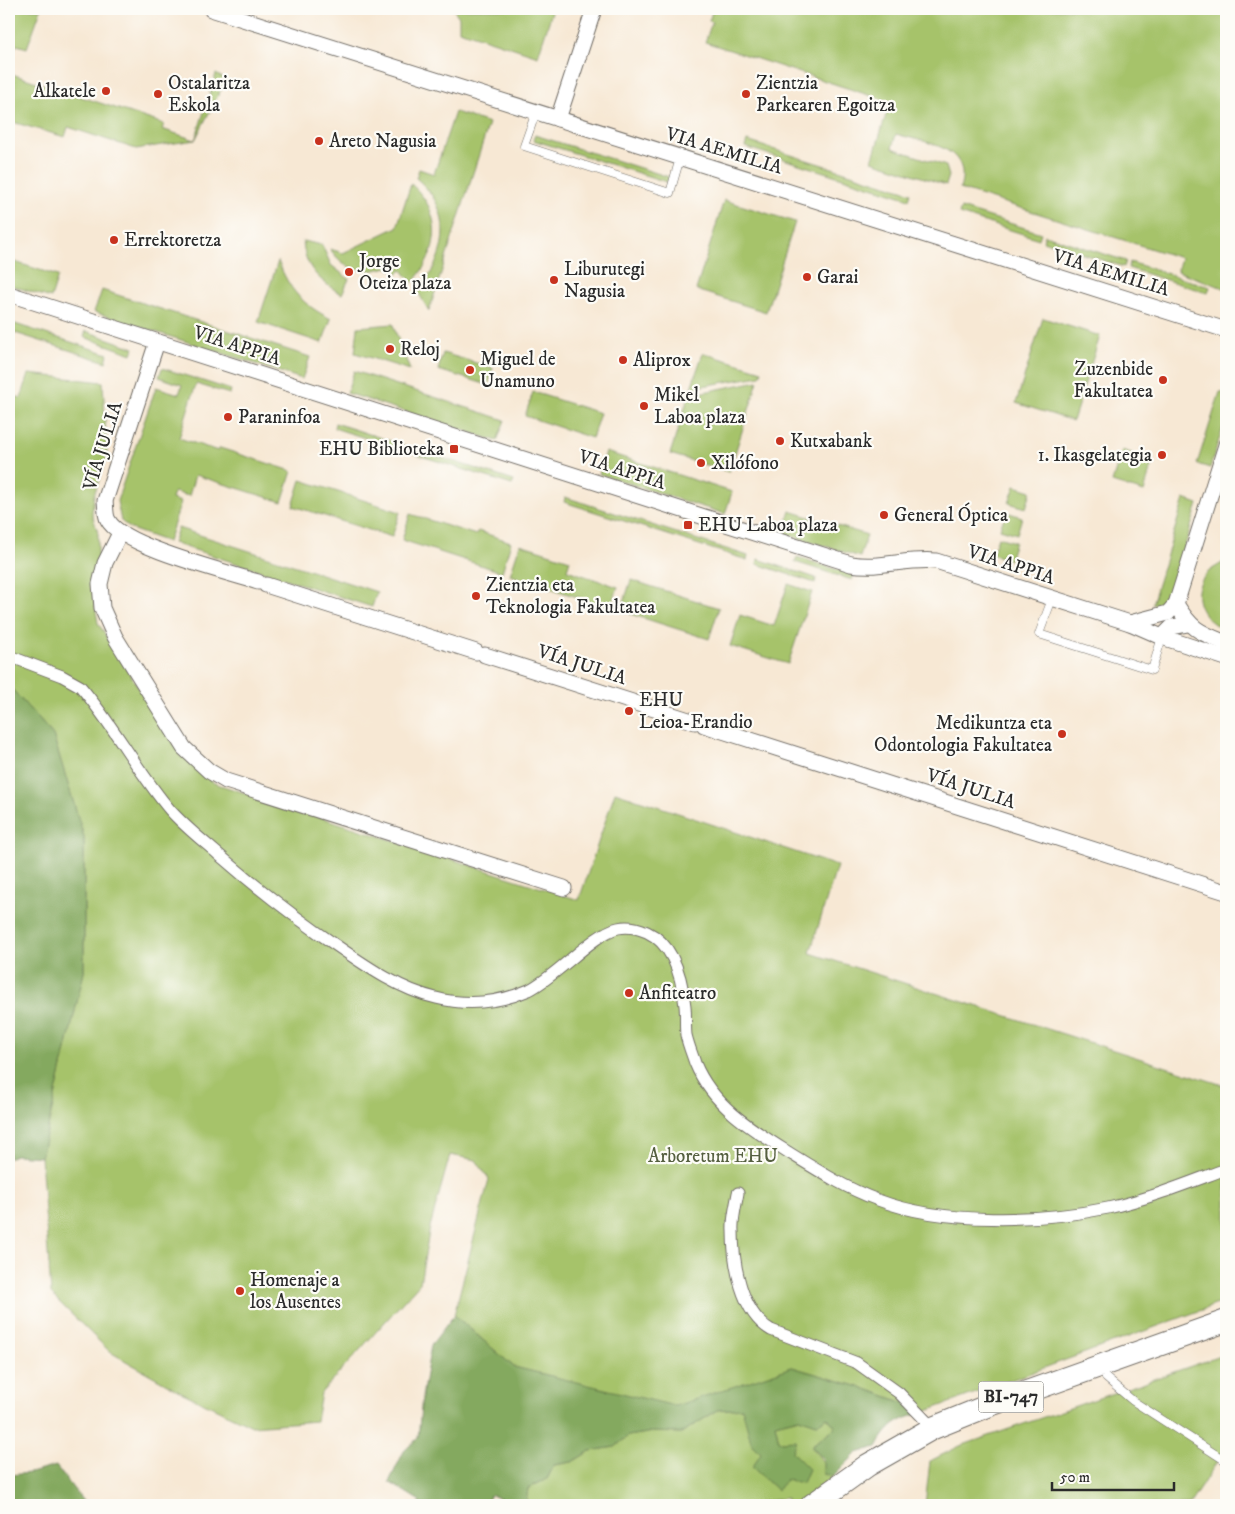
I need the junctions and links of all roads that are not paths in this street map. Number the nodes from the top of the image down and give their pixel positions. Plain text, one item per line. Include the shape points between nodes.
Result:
1 (211, 9) edge
2 (594, 9) edge
3 (536, 112) junction
4 (558, 119) junction
5 (680, 158) junction
6 (9, 294) edge
7 (1226, 330) edge
8 (157, 342) junction
9 (1226, 445) edge
10 (120, 533) junction
11 (1052, 599) junction
12 (1176, 604) junction
13 (1130, 623) junction
14 (1188, 624) junction
15 (1162, 637) junction
16 (1226, 643) edge
17 (9, 656) edge
18 (1226, 658) edge
19 (564, 888) dead end
20 (1226, 892) edge
21 (1226, 1169) edge
22 (738, 1193) dead end
23 (1226, 1322) edge
24 (1226, 1336) edge
25 (1106, 1378) junction
26 (933, 1428) junction
27 (1226, 1460) edge
28 (812, 1505) edge
29 (834, 1505) edge

1 - 3 street, VIA AEMILIA
2 - 4 street
3 - 4 street, VIA AEMILIA
3 - 5 lane via 524,146 670,193
4 - 5 street, VIA AEMILIA
5 - 7 street, VIA AEMILIA
6 - 8 street, VIA APPIA
8 - 10 street, VÍA JULIA via 105,501 108,520
8 - 11 street, VIA APPIA via 851,564 872,566 919,559 936,561
9 - 12 street
10 - 19 street via 105,563 100,584 102,608 115,637 184,748 209,771 226,781
10 - 20 street, VÍA JULIA via 145,546
11 - 13 street, VIA APPIA
11 - 15 lane via 1039,634 1152,670
12 - 13 street via 1168,613
12 - 14 street
13 - 15 street, VIA APPIA
14 - 15 street via 1172,628
14 - 16 street
15 - 18 street, VIA APPIA
17 - 21 street via 80,686 172,812 194,833 300,921 369,968 411,990 454,1002 503,999 560,971 604,934 619,927 633,927 651,934 668,948 677,969 685,1004 686,1034 696,1064 716,1097 739,1120 832,1180 877,1200 970,1219 1022,1218 1109,1208
22 - 26 street via 733,1230 736,1260 746,1300 755,1317 771,1330 857,1363 898,1393
23 - 26 main road, BI-747
24 - 25 main road, BI-747
25 - 27 lane via 1133,1400
25 - 29 main road, BI-747 via 947,1437 876,1474
26 - 28 main road, BI-747 via 868,1465

